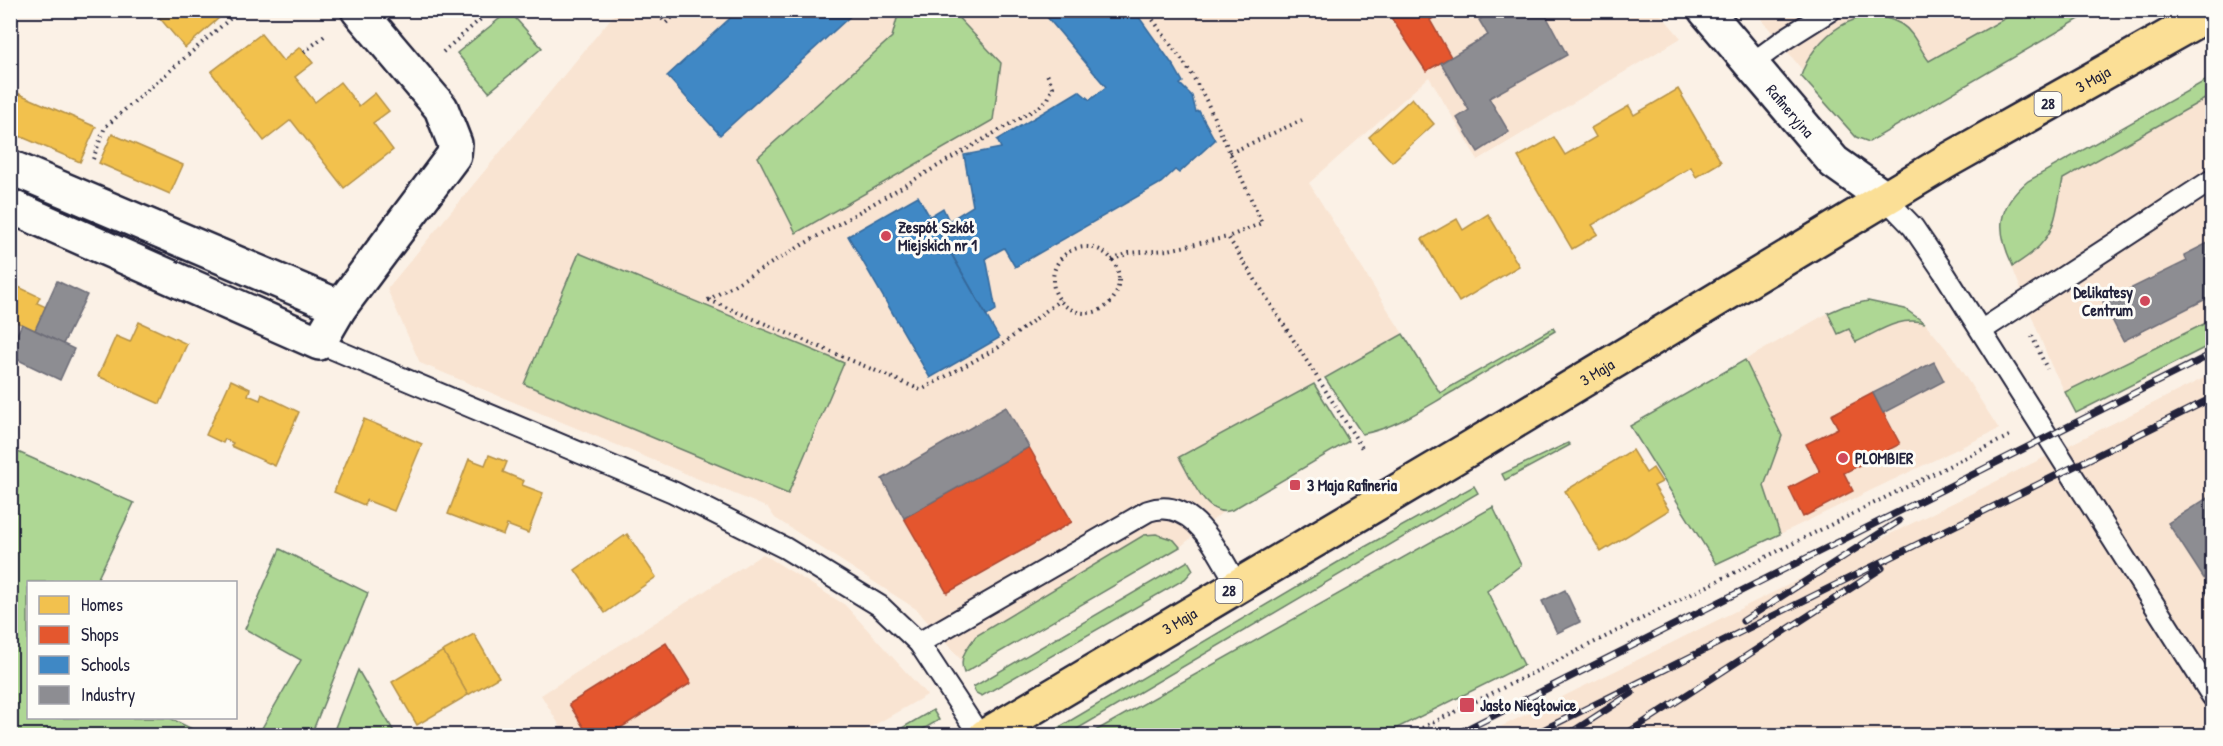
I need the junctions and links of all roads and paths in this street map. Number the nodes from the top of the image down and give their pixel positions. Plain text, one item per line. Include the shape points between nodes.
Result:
1 (240, 10) edge
2 (654, 10) edge
3 (680, 10) edge
4 (1146, 10) edge
5 (1706, 10) edge
6 (1830, 10) edge
7 (2212, 12) edge
8 (345, 20) edge
9 (304, 52) dead end
10 (1751, 64) junction
11 (1046, 72) dead end
12 (1302, 120) dead end
13 (1230, 153) junction
14 (10, 167) edge
15 (2212, 180) edge
16 (78, 196) junction
17 (1886, 199) junction
18 (10, 206) edge
19 (1228, 237) junction
20 (1112, 260) junction
21 (1060, 300) junction
22 (340, 307) junction
23 (1982, 330) junction
24 (319, 344) junction
25 (2010, 436) dead end
26 (1362, 448) dead end
27 (1238, 586) junction
28 (920, 643) junction
29 (2212, 696) edge
30 (980, 735) edge
31 (985, 735) edge
32 (1406, 735) edge

1 - 16 path via 105,127
2 - 3 path via 666,23
4 - 13 path via 1191,73
5 - 10 street, Rafineryjna
6 - 10 lane
7 - 17 main road, 3 Maja / 28
8 - 9 path
8 - 22 street via 441,108 455,144 449,164
10 - 17 street, Rafineryjna via 1834,162
11 - 21 path via 1053,87 1039,107 708,300 921,390 999,346
12 - 13 path
13 - 19 path via 1262,223
14 - 16 street
15 - 23 lane
16 - 22 street
17 - 23 lane via 1913,227
17 - 27 main road, 3 Maja / 28
18 - 24 street
19 - 20 path via 1168,250 1129,253
19 - 26 path
20 - 21 path via 1119,285 1107,305 1086,313 1075,311
20 - 21 path via 1088,246 1060,258 1052,278
22 - 24 street
23 - 29 lane
24 - 28 lane via 592,456 727,518 866,597
25 - 32 path
27 - 28 lane via 1195,521 1183,512 1161,507
27 - 31 main road, 3 Maja / 28
28 - 30 lane

